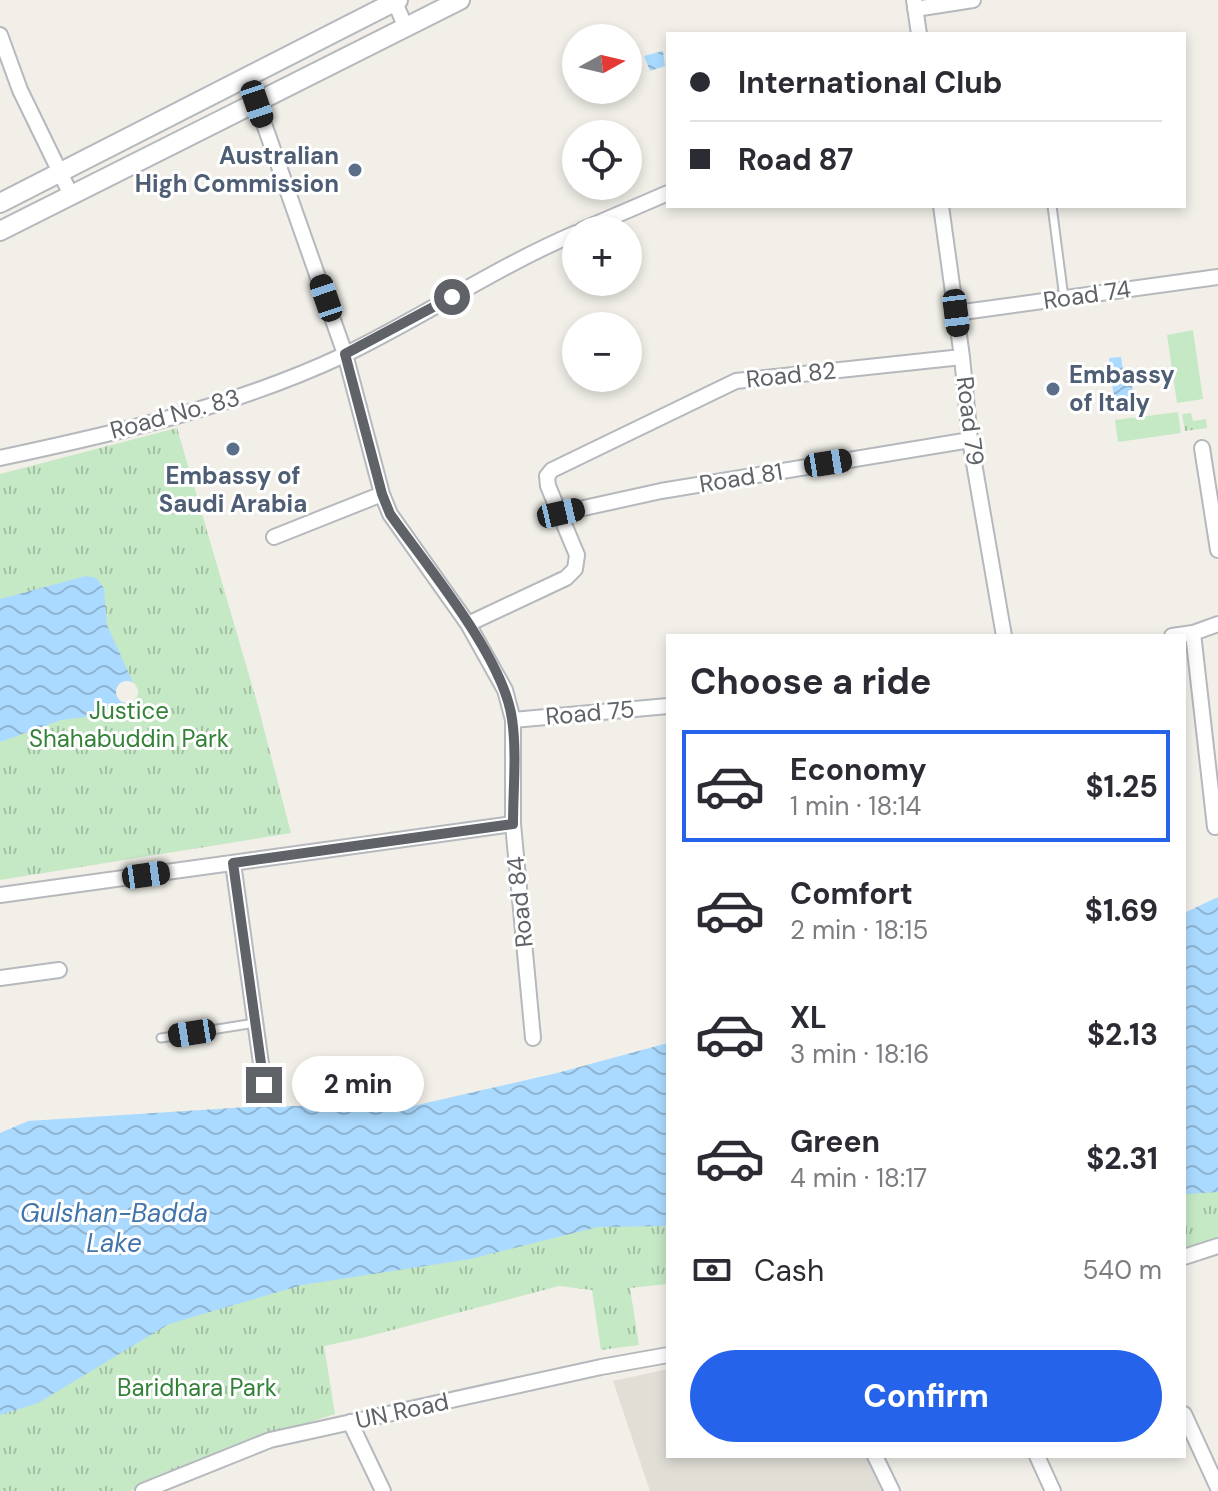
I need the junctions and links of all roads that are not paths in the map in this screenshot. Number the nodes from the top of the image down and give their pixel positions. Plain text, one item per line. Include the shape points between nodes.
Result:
1 (460, 0) edge
2 (973, 0) edge
3 (395, 1) edge
4 (914, 4) edge
5 (406, 28) junction
6 (919, 32) edge
7 (0, 35) edge
8 (242, 78) junction
9 (257, 104) junction
10 (61, 173) junction
11 (666, 194) edge
12 (71, 195) junction
13 (0, 203) edge
14 (941, 208) edge
15 (1052, 208) edge
16 (615, 216) edge
17 (0, 231) edge
18 (562, 240) edge
19 (1218, 277) edge
20 (1064, 298) junction
21 (956, 313) junction
22 (345, 354) junction
23 (962, 357) junction
24 (970, 440) junction
25 (1202, 448) dead end
26 (0, 458) edge
27 (382, 494) junction
28 (561, 513) junction
29 (274, 537) dead end
30 (1218, 550) edge
31 (468, 624) junction
32 (1218, 624) edge
33 (1193, 633) junction
34 (1004, 634) edge
35 (1186, 634) edge
36 (666, 706) edge
37 (513, 720) junction
38 (513, 824) junction
39 (1215, 827) dead end
40 (233, 863) junction
41 (0, 895) edge
42 (59, 970) dead end
43 (0, 978) edge
44 (255, 1023) junction
45 (161, 1038) dead end
46 (533, 1038) dead end
47 (264, 1085) dead end
48 (1218, 1246) edge
49 (1186, 1256) edge
50 (666, 1355) edge
51 (1186, 1418) edge
52 (350, 1422) junction
53 (876, 1458) edge
54 (1038, 1458) edge
55 (1218, 1488) edge
56 (143, 1491) edge
57 (383, 1491) edge
58 (892, 1491) edge
59 (1053, 1491) edge

1 - 5 street
2 - 4 street
3 - 5 street
3 - 8 street
4 - 6 street
5 - 9 street
7 - 10 street
8 - 9 street, Road 84
8 - 10 street
9 - 12 street
9 - 22 street, Road 84
10 - 12 street
10 - 13 street
11 - 16 street
12 - 17 street
14 - 21 street, Road 79
15 - 20 lane
18 - 22 street, Road No. 83
19 - 20 street, Road 74
20 - 21 street, Road 74
21 - 23 street, Road 79
22 - 26 street, Road No. 83 via 223,403
22 - 27 street, Road 84
23 - 24 street, Road 79
23 - 28 street, Road 82 via 736,381 552,470 548,486
24 - 28 street, Road 81 via 661,491
24 - 34 street, Road 79
25 - 30 street
27 - 29 street
27 - 31 street, Road 84 via 390,514
28 - 31 street via 577,555 575,569
31 - 37 street, Road 84 via 505,690
32 - 33 street
33 - 35 street
33 - 39 street
36 - 37 street, Road 75
37 - 38 street, Road 84
38 - 40 street
38 - 46 street, Road 84
40 - 41 street
40 - 44 street
42 - 43 street
44 - 45 lane
44 - 47 street
48 - 49 street
50 - 52 street, UN Road
51 - 55 street
52 - 56 street, UN Road via 270,1440
52 - 57 street
53 - 58 street
54 - 59 street

